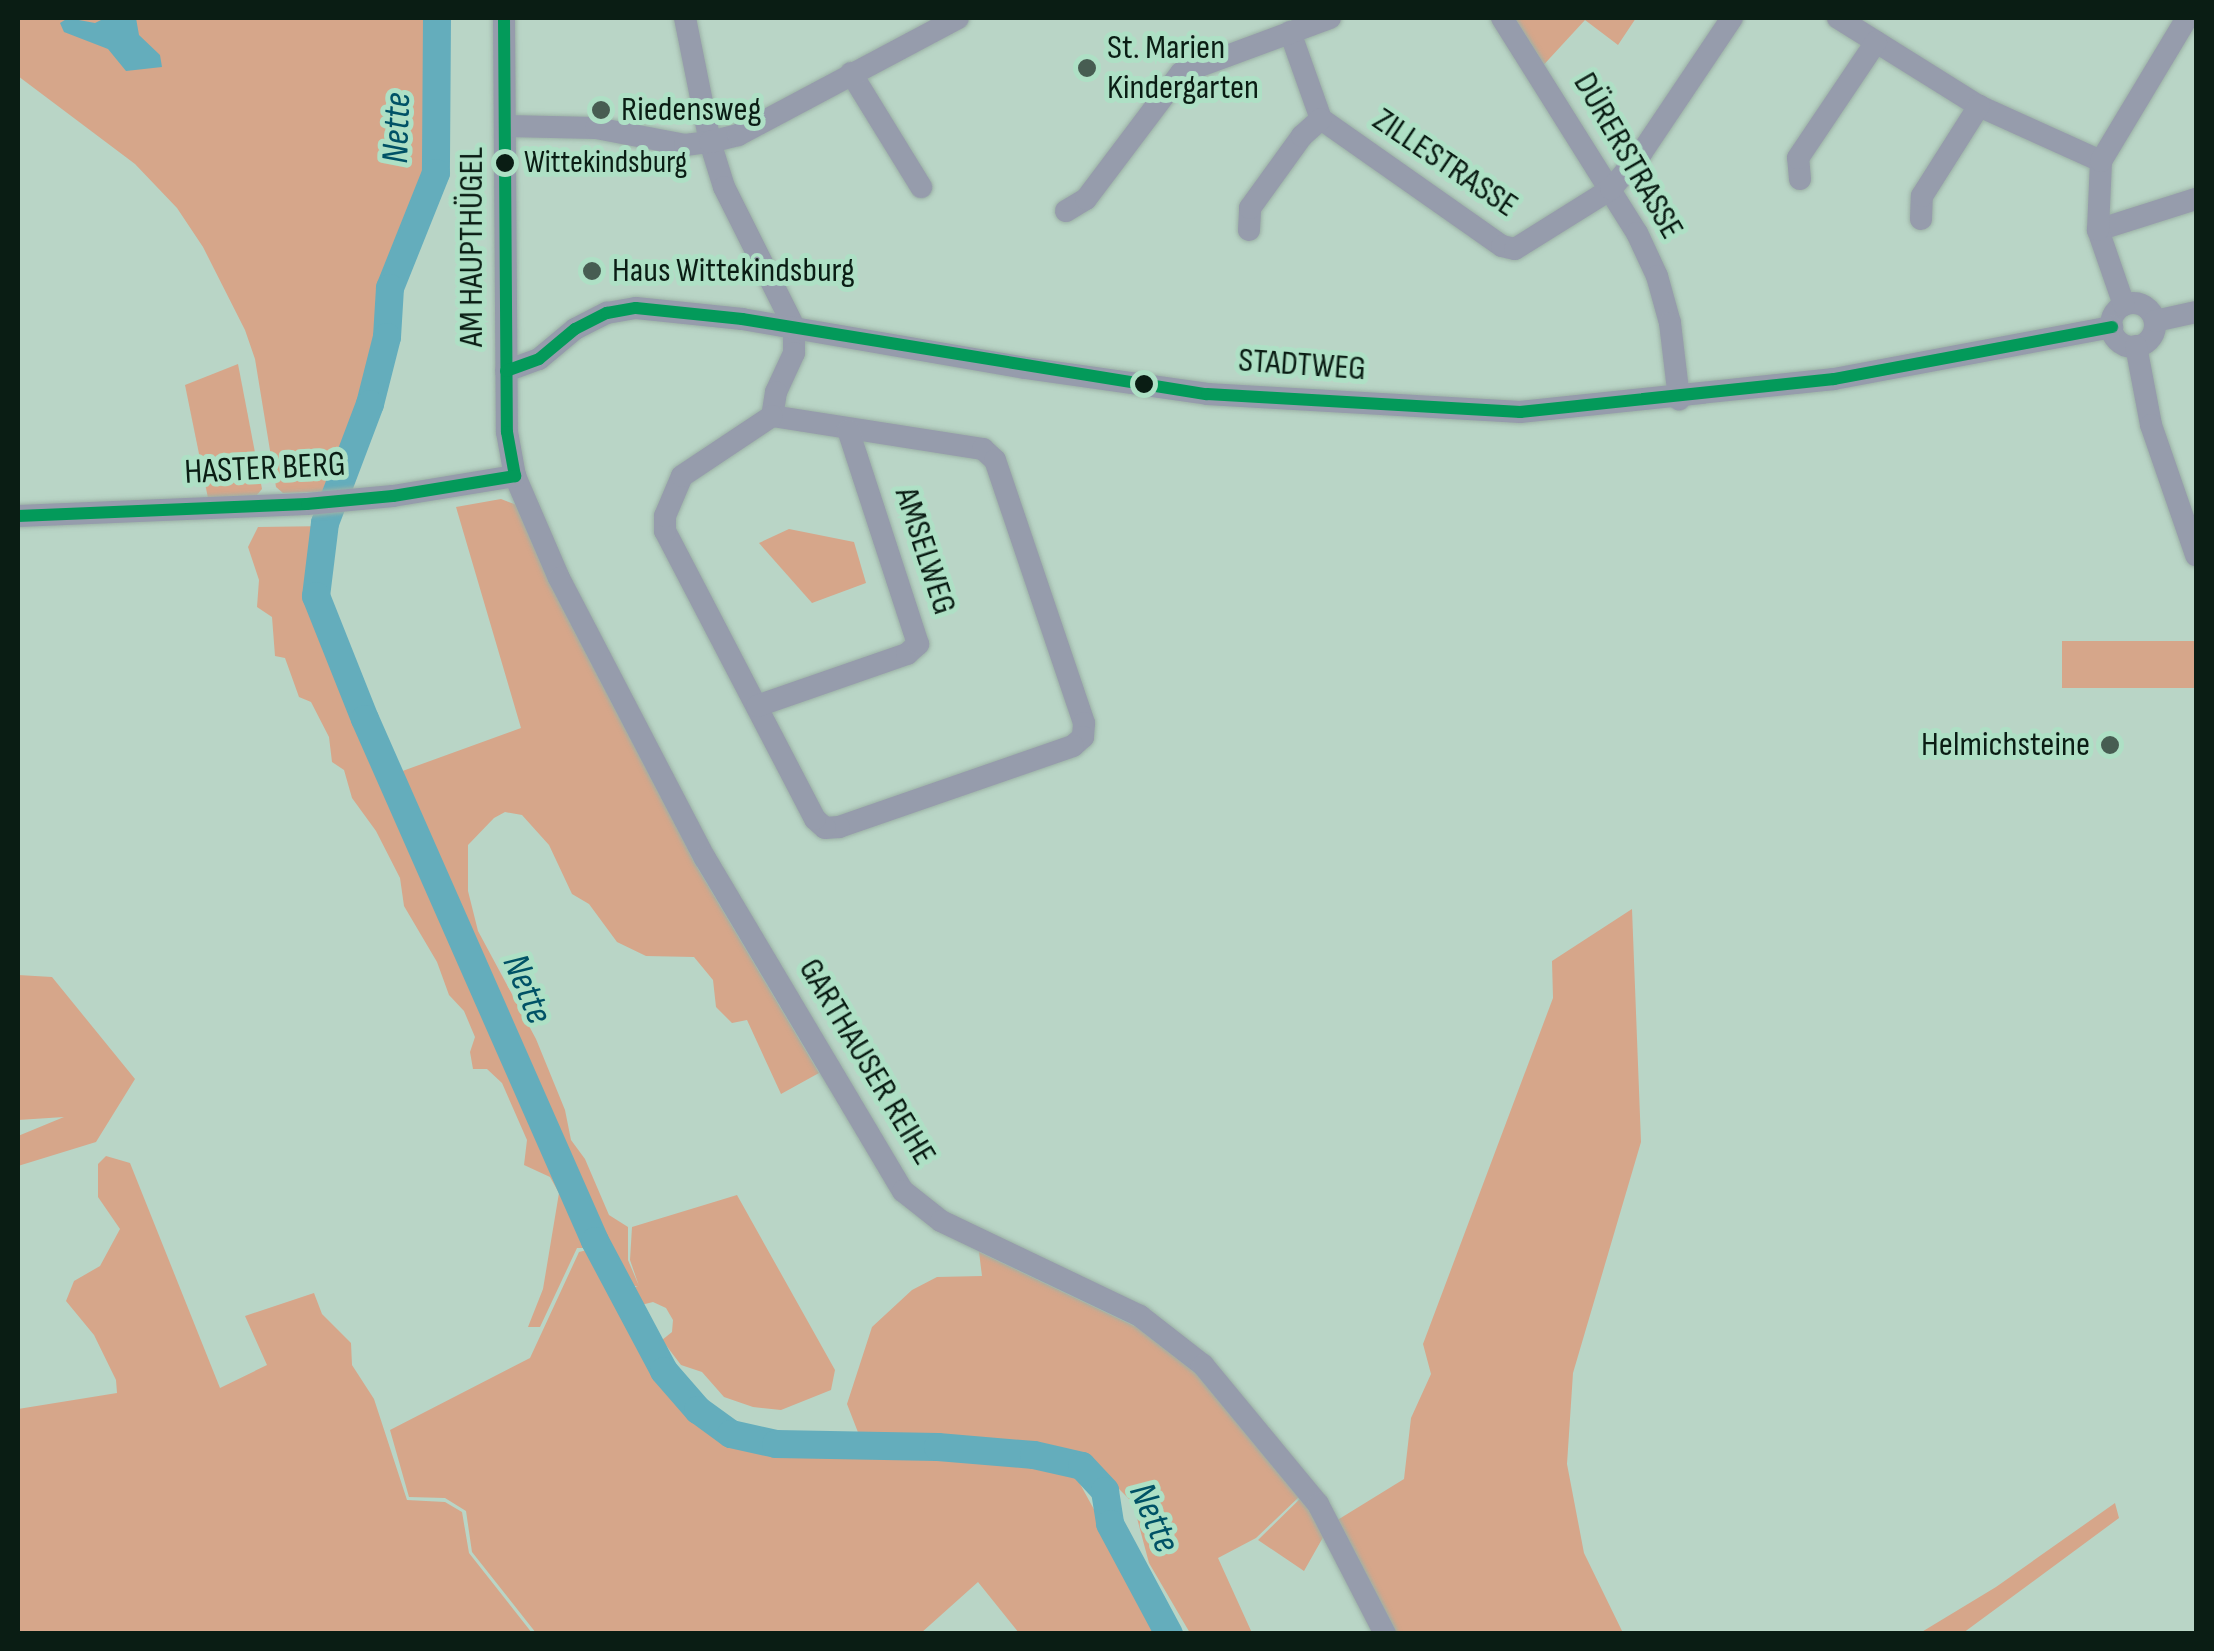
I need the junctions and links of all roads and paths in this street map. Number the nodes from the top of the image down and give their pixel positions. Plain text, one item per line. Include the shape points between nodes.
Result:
1 (504, 18) edge
2 (685, 18) edge
3 (954, 18) edge
4 (1330, 18) edge
5 (1502, 18) edge
6 (1732, 18) edge
7 (1838, 18) edge
8 (2187, 18) edge
9 (1290, 32) junction
10 (1876, 42) junction
11 (850, 73) junction
12 (1979, 106) junction
13 (1321, 119) junction
14 (507, 126) junction
15 (710, 142) junction
16 (2100, 161) junction
17 (1800, 178) dead end
18 (921, 186) dead end
19 (1611, 189) junction
20 (2196, 199) edge
21 (1066, 211) dead end
22 (1921, 219) dead end
23 (1248, 230) dead end
24 (2098, 230) junction
25 (2124, 305) junction
26 (2196, 312) edge
27 (2155, 321) junction
28 (2112, 326) junction
29 (794, 327) junction
30 (2136, 346) junction
31 (506, 370) junction
32 (1679, 398) junction
33 (772, 416) junction
34 (848, 430) junction
35 (515, 476) junction
36 (18, 516) edge
37 (2196, 555) edge
38 (758, 706) junction
39 (1385, 1634) edge

1 - 14 street, AM HAUPTHÜGEL
2 - 15 street
3 - 11 street
4 - 9 street
5 - 19 street, DÜRERSTRASSE
6 - 19 street, ZILLESTRASSE
7 - 10 street
8 - 16 street
9 - 13 street, ZILLESTRASSE
9 - 21 street via 1181,74 1086,199
10 - 12 street
10 - 17 street via 1798,158
11 - 15 street via 738,134
11 - 18 street
12 - 16 street
12 - 22 street via 1922,196
13 - 19 street, ZILLESTRASSE via 1502,246 1528,244
13 - 23 street via 1250,208
14 - 15 street
14 - 31 street, AM HAUPTHÜGEL
15 - 29 street via 724,187
16 - 24 street
19 - 32 street, DÜRERSTRASSE via 1657,276
20 - 24 street
24 - 25 street
25 - 27 street via 2143,305
25 - 28 street
26 - 27 street
27 - 30 street via 2148,340
28 - 30 street via 2122,344
28 - 32 street, STADTWEG via 1845,377
29 - 31 street, STADTWEG via 636,308 607,313 524,368
29 - 32 street, STADTWEG via 1045,371 1274,400 1520,412
29 - 33 street via 794,353
30 - 37 street via 2151,425
31 - 35 street, AM HAUPTHÜGEL
33 - 34 street
33 - 38 street via 682,476 665,516 672,548
34 - 38 street, AMSELWEG via 918,644 907,654
34 - 38 street via 983,449 994,460 1084,723 1083,737 1073,746 825,828
35 - 36 street, HASTER BERG via 308,504
35 - 39 street, GARTHAUSER REIHE via 559,578 705,858 903,1191 941,1221 1140,1316 1204,1365 1318,1504

